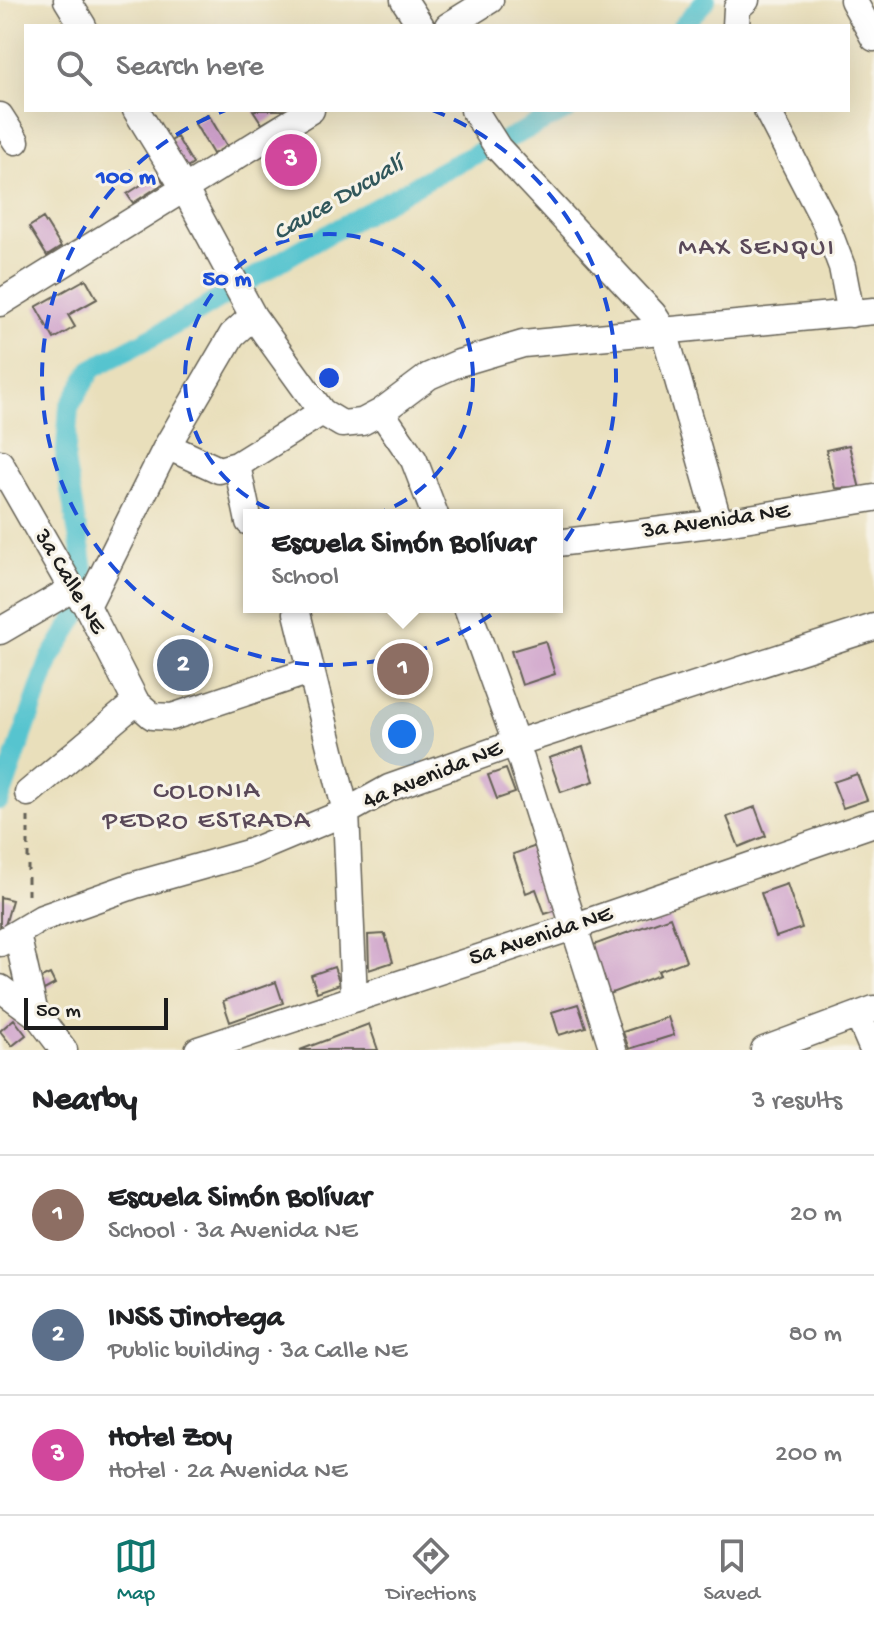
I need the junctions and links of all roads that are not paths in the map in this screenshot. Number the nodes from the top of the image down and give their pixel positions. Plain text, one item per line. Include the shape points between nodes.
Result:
1 (67, 0) edge
2 (404, 0) edge
3 (490, 0) edge
4 (746, 0) edge
5 (853, 0) edge
6 (82, 24) edge
7 (420, 24) edge
8 (451, 24) edge
9 (736, 24) edge
10 (874, 38) edge
11 (137, 112) edge
12 (308, 112) edge
13 (475, 112) edge
14 (768, 112) edge
15 (0, 116) edge
16 (16, 141) dead end
17 (184, 188) junction
18 (0, 303) edge
19 (862, 312) edge
20 (253, 316) junction
21 (664, 331) junction
22 (322, 412) junction
23 (381, 412) junction
24 (167, 446) junction
25 (0, 463) edge
26 (237, 465) junction
27 (874, 498) edge
28 (246, 509) edge
29 (433, 509) edge
30 (719, 523) junction
31 (563, 542) edge
32 (79, 598) junction
33 (297, 613) edge
34 (469, 613) edge
35 (874, 627) edge
36 (0, 631) edge
37 (310, 671) junction
38 (136, 702) junction
39 (516, 743) junction
40 (28, 793) road end
41 (346, 812) junction
42 (874, 823) edge
43 (573, 927) junction
44 (15, 934) edge
45 (0, 988) edge
46 (354, 999) junction
47 (866, 1012) edge
48 (35, 1014) junction
49 (203, 1049) edge
50 (64, 1050) edge
51 (613, 1050) edge
52 (764, 1050) edge
53 (873, 1050) edge

1 - 6 street
2 - 7 street
3 - 8 street
4 - 9 street via 737,8
5 - 10 street
11 - 17 street
12 - 17 street
13 - 21 street via 495,143
14 - 19 street via 825,222
15 - 16 street
17 - 18 street
17 - 20 street
19 - 21 street
20 - 22 street
20 - 24 street via 232,335
21 - 23 street via 523,344 429,376
21 - 30 street
22 - 23 street via 342,424
22 - 26 street
23 - 29 street via 414,460
24 - 26 street via 219,470
24 - 32 street
25 - 32 street, 3a Calle NE
26 - 28 street
27 - 30 street, 3a Avenida NE
30 - 31 street, 3a Avenida NE
32 - 36 street
32 - 38 street, 3a Calle NE
33 - 37 street
34 - 39 street
35 - 39 street, 4a Avenida NE
37 - 38 street via 172,717 152,716
37 - 41 street
38 - 40 street
39 - 41 street, 4a Avenida NE via 389,788
39 - 43 street
41 - 44 street, 4a Avenida NE via 248,853 42,918
41 - 46 street
42 - 43 street, 5a Avenida NE
43 - 46 street, 5a Avenida NE
43 - 51 street
44 - 48 street
45 - 48 street
46 - 49 street, 5a Avenida NE
47 - 52 street
47 - 53 street
48 - 50 street

